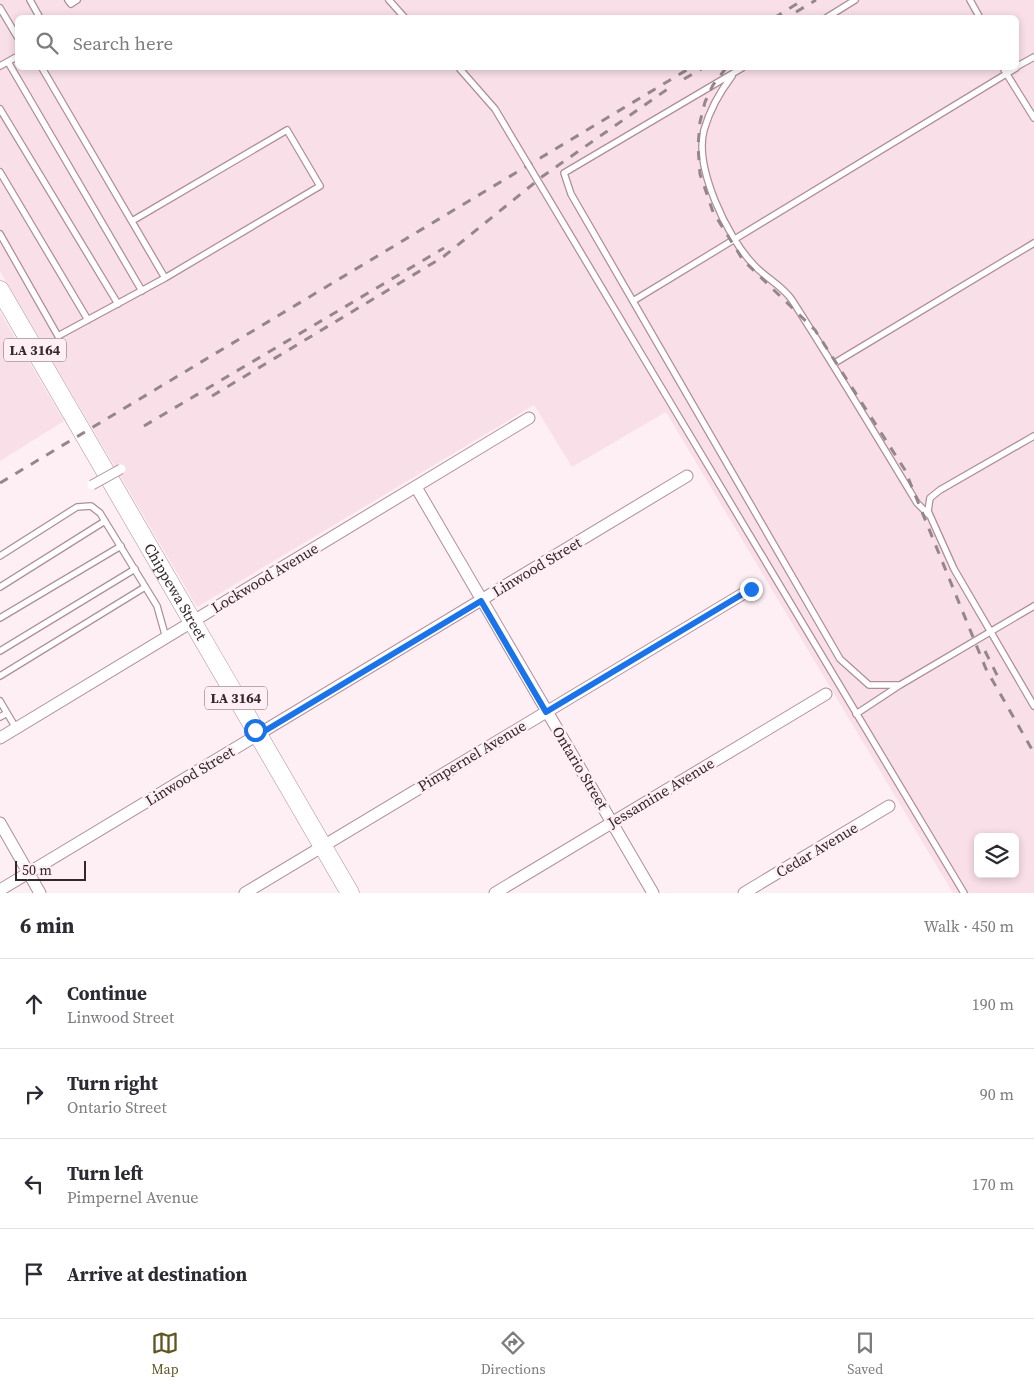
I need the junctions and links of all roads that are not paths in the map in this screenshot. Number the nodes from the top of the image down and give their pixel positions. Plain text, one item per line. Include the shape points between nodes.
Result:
1 (30, 0) edge
2 (68, 0) edge
3 (77, 0) edge
4 (389, 0) edge
5 (855, 0) edge
6 (970, 0) edge
7 (0, 8) edge
8 (38, 15) edge
9 (402, 15) edge
10 (831, 15) edge
11 (978, 15) edge
12 (15, 33) edge
13 (15, 57) edge
14 (1034, 57) edge
15 (3, 63) edge
16 (1019, 66) edge
17 (43, 70) edge
18 (461, 70) edge
19 (738, 70) edge
20 (1004, 70) edge
21 (1013, 70) edge
22 (734, 72) junction
23 (1006, 74) junction
24 (0, 109) edge
25 (1034, 118) edge
26 (0, 172) edge
27 (132, 221) junction
28 (0, 234) edge
29 (734, 238) junction
30 (1034, 243) edge
31 (165, 278) junction
32 (0, 290) edge
33 (142, 291) junction
34 (633, 301) junction
35 (118, 304) junction
36 (88, 320) junction
37 (833, 364) junction
38 (529, 418) dead end
39 (1034, 436) edge
40 (120, 469) dead end
41 (687, 476) dead end
42 (92, 485) dead end
43 (416, 487) junction
44 (930, 515) junction
45 (106, 521) junction
46 (121, 546) junction
47 (0, 556) edge
48 (135, 570) junction
49 (0, 587) edge
50 (145, 587) junction
51 (751, 589) dead end
52 (481, 601) junction
53 (1034, 606) edge
54 (0, 618) edge
55 (192, 623) junction
56 (990, 632) junction
57 (166, 638) junction
58 (0, 651) edge
59 (0, 676) edge
60 (900, 685) junction
61 (826, 694) dead end
62 (0, 701) edge
63 (1034, 706) edge
64 (546, 712) junction
65 (7, 713) junction
66 (856, 714) junction
67 (0, 717) edge
68 (16, 728) junction
69 (258, 735) junction
70 (0, 738) edge
71 (889, 806) dead end
72 (612, 822) junction
73 (0, 823) edge
74 (323, 847) junction
75 (29, 873) junction
76 (0, 890) edge
77 (40, 893) edge
78 (246, 893) edge
79 (350, 893) edge
80 (495, 893) edge
81 (653, 893) edge
82 (744, 893) edge
83 (964, 893) edge

1 - 8 lane
2 - 3 lane via 71,4
4 - 9 lane
5 - 10 lane
6 - 11 lane
7 - 12 lane
13 - 15 lane
14 - 16 lane
15 - 33 lane
17 - 27 lane
18 - 66 lane, bridge via 495,109
19 - 22 lane
20 - 23 lane
21 - 23 lane
22 - 29 lane via 716,98 704,132 705,171 720,214
22 - 34 lane via 564,173 571,194
23 - 25 lane
23 - 29 lane
24 - 35 lane
26 - 36 lane
27 - 31 lane
27 - 31 lane via 287,130 320,186
28 - 36 lane via 58,336
29 - 34 lane
29 - 37 lane via 754,266 790,298
30 - 37 lane
31 - 33 lane
32 - 55 main road, Chippewa Street / LA 3164
33 - 35 lane
34 - 60 lane via 840,658 869,685
35 - 36 lane
37 - 44 lane via 917,503
38 - 43 street, Lockwood Avenue
39 - 44 lane via 940,490 930,498
40 - 42 street, bridge
41 - 52 street, Linwood Street
43 - 52 street, Ontario Street
43 - 55 street, Lockwood Avenue
44 - 56 lane via 954,569
45 - 46 lane
45 - 47 lane via 91,506 77,507
45 - 49 lane
46 - 48 lane
46 - 54 lane
48 - 50 lane
48 - 58 lane
50 - 57 lane via 157,606
50 - 59 lane
51 - 64 street, Pimpernel Avenue
52 - 64 street, Ontario Street
52 - 69 street, Linwood Street
53 - 56 lane
55 - 57 street, Lockwood Avenue
55 - 69 main road, Chippewa Street / LA 3164
56 - 60 lane
56 - 63 lane
57 - 68 street, Lockwood Avenue
60 - 66 lane
61 - 72 street, Jessamine Avenue
62 - 65 lane
64 - 72 street, Ontario Street
64 - 74 street, Pimpernel Avenue
65 - 67 lane
65 - 68 lane
66 - 83 lane
68 - 70 street, Lockwood Avenue
69 - 74 main road, Chippewa Street / LA 3164
69 - 75 street, Linwood Street
71 - 82 street, Cedar Avenue
72 - 80 street, Jessamine Avenue
72 - 81 street, Ontario Street
73 - 75 street
74 - 78 street, Pimpernel Avenue
74 - 79 main road, Chippewa Street / LA 3164
75 - 76 street, Linwood Street
75 - 77 street

